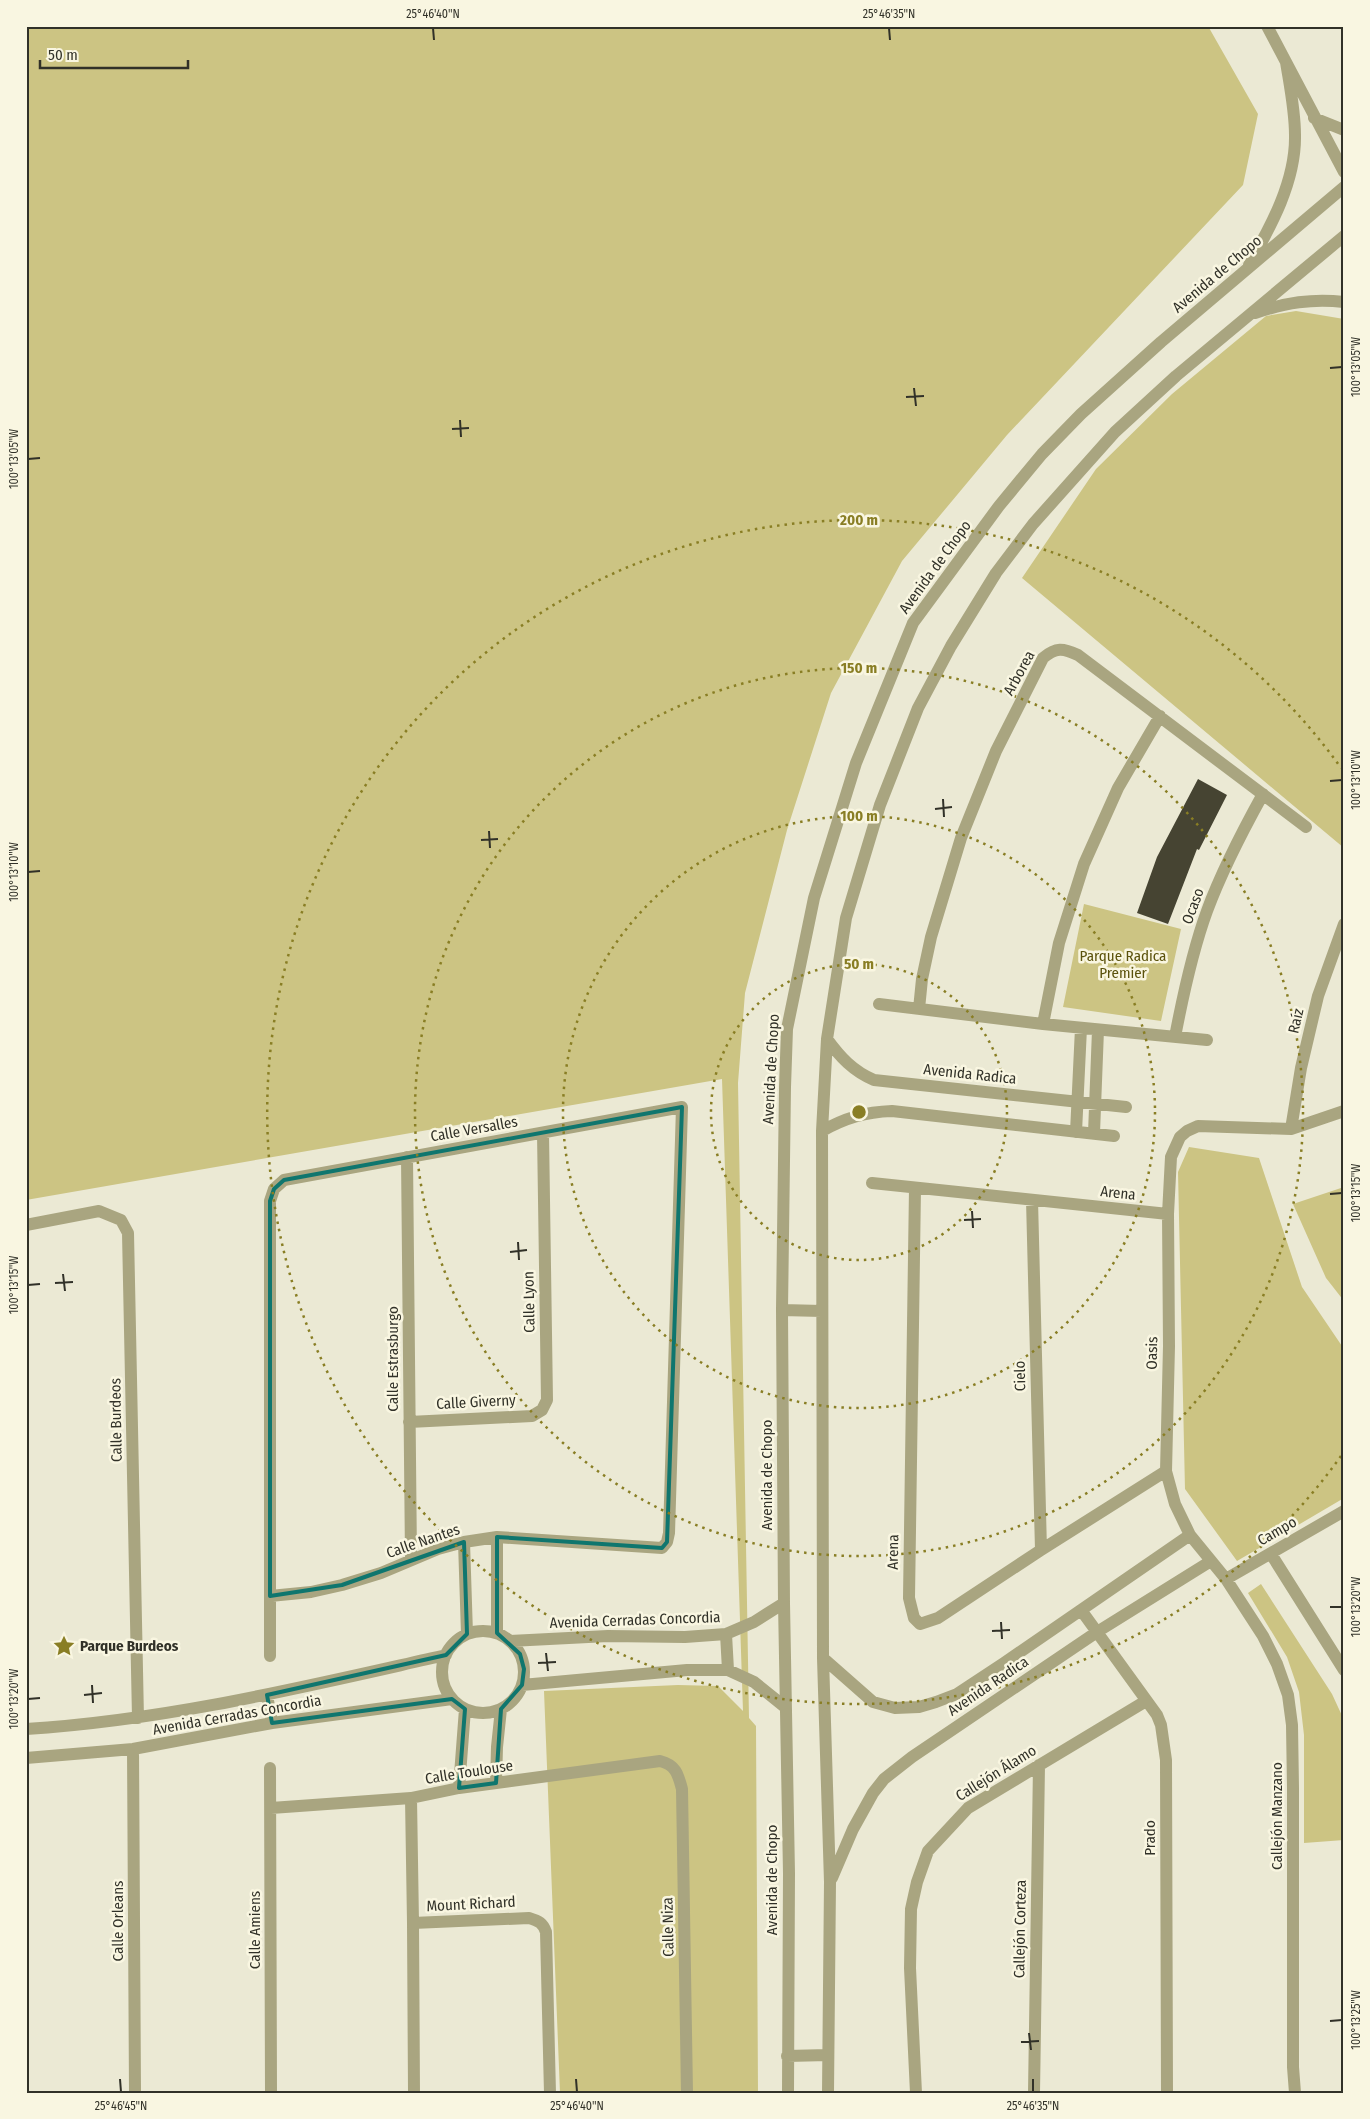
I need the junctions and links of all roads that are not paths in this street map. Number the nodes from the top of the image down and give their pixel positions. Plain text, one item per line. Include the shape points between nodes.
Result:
1 (1267, 26) edge
2 (1286, 62) junction
3 (1314, 118) junction
4 (1344, 130) edge
5 (1344, 172) edge
6 (1344, 187) edge
7 (1344, 236) edge
8 (1245, 272) junction
9 (1344, 302) edge
10 (1248, 315) junction
11 (1160, 716) junction
12 (1263, 794) junction
13 (1306, 827) dead end
14 (1344, 924) edge
15 (879, 1004) dead end
16 (919, 1009) junction
17 (1042, 1024) junction
18 (1081, 1028) junction
19 (1098, 1030) junction
20 (1174, 1037) junction
21 (827, 1040) junction
22 (1207, 1040) dead end
23 (1078, 1102) junction
24 (1095, 1104) junction
25 (1126, 1107) dead end
26 (1344, 1110) edge
27 (1291, 1129) junction
28 (822, 1131) junction
29 (1076, 1132) junction
30 (543, 1133) junction
31 (1094, 1133) junction
32 (1114, 1136) dead end
33 (408, 1158) junction
34 (872, 1183) dead end
35 (915, 1188) junction
36 (1032, 1200) junction
37 (1168, 1214) junction
38 (26, 1225) edge
39 (782, 1310) junction
40 (822, 1311) junction
41 (542, 1410) joint
42 (410, 1422) junction
43 (1166, 1471) junction
44 (1344, 1511) edge
45 (669, 1533) joint
46 (1190, 1535) junction
47 (497, 1537) junction
48 (464, 1542) junction
49 (1040, 1550) junction
50 (1271, 1554) junction
51 (411, 1560) junction
52 (1211, 1561) junction
53 (1226, 1579) junction
54 (270, 1596) junction
55 (784, 1603) junction
56 (1081, 1610) junction
57 (1097, 1632) junction
58 (467, 1634) junction
59 (497, 1634) junction
60 (726, 1634) junction
61 (510, 1641) junction
62 (446, 1655) junction
63 (270, 1656) dead end
64 (823, 1658) junction
65 (728, 1670) junction
66 (1344, 1670) edge
67 (522, 1685) junction
68 (267, 1695) junction
69 (452, 1699) junction
70 (1146, 1700) junction
71 (785, 1707) junction
72 (465, 1709) junction
73 (501, 1709) junction
74 (138, 1718) junction
75 (272, 1723) junction
76 (26, 1729) edge
77 (133, 1749) junction
78 (26, 1758) edge
79 (671, 1764) joint
80 (1039, 1765) junction
81 (270, 1768) dead end
82 (496, 1783) junction
83 (459, 1788) junction
84 (410, 1798) junction
85 (271, 1808) junction
86 (830, 1882) junction
87 (413, 1924) junction
88 (828, 2055) junction
89 (787, 2056) junction
90 (134, 2093) edge
91 (271, 2093) edge
92 (414, 2093) edge
93 (550, 2093) edge
94 (687, 2093) edge
95 (788, 2093) edge
96 (828, 2093) edge
97 (916, 2093) edge
98 (1034, 2093) edge
99 (1167, 2093) edge
100 (1295, 2093) edge

1 - 2 street
2 - 3 street
2 - 8 street via 1294,108 1293,159 1266,234
3 - 4 street
3 - 5 street
6 - 8 street, Avenida de Chopo
7 - 10 street
8 - 39 street, Avenida de Chopo via 1161,342 1042,454 999,506 913,624 856,763 814,898 799,964 787,1030
9 - 10 street via 1324,299 1300,301
10 - 21 street via 1176,376 1075,475 1032,524 996,573 951,646 918,708 880,805 846,918
11 - 12 street, Arborea
11 - 16 street, Arborea via 1078,655 1060,649 1043,658 996,751 961,838 931,937
11 - 17 street via 1118,788 1084,864 1058,943
12 - 13 street, Arborea
12 - 20 street, Ocaso via 1232,851 1207,912 1188,974
14 - 27 street, Raíz via 1318,996
15 - 16 street
16 - 17 street
17 - 18 street
18 - 19 street
18 - 23 street
19 - 20 street
19 - 24 street
20 - 22 street
21 - 23 street, Avenida Radica via 846,1063 874,1080
21 - 28 street
23 - 24 street, Avenida Radica
23 - 29 street
24 - 25 street, Avenida Radica
24 - 31 street
26 - 27 street
27 - 37 street, Oasis via 1211,1125 1187,1131 1180,1137 1171,1157
28 - 29 street via 853,1116 892,1111
28 - 40 street
29 - 31 street
30 - 33 street, Calle Versalles
30 - 41 street, Calle Lyon via 547,1400
30 - 45 street, Calle Versalles via 682,1107
31 - 32 street
33 - 42 street, Calle Estrasburgo
33 - 54 street, Calle Versalles via 284,1180 274,1189 270,1201
34 - 35 street, Arena
35 - 36 street, Arena
35 - 49 street, Arena via 909,1598 914,1618 925,1624 938,1618
36 - 37 street, Arena
36 - 49 street, Cielo
37 - 43 street, Oasis
38 - 74 street, Calle Burdeos via 99,1212 121,1220 128,1233
39 - 40 street
39 - 55 street, Avenida de Chopo
40 - 64 street
41 - 42 street, Calle Giverny via 532,1416
42 - 51 street, Calle Estrasburgo
43 - 46 street, Oasis via 1175,1504
43 - 49 street, Arena
44 - 50 street, Campo
45 - 47 street, Calle Nantes via 662,1548
46 - 52 street, Oasis
46 - 56 street, Avenida Radica
47 - 48 street, Calle Nantes
47 - 59 street
48 - 51 street, Calle Nantes
48 - 58 street
50 - 53 street, Campo
50 - 66 street
51 - 54 street, Calle Nantes via 342,1585
52 - 53 street, Callejón Manzano
52 - 57 street, Avenida Radica
53 - 100 street, Callejón Manzano via 1263,1636 1288,1695 1292,1725
54 - 63 street
55 - 60 street, Avenida Cerradas Concordia via 754,1622
55 - 71 street, Avenida de Chopo
56 - 57 street, Prado
56 - 64 street, Avenida Radica via 957,1694 919,1708 895,1708 873,1702
57 - 70 street, Prado
57 - 86 street, Avenida Radica via 920,1751 884,1779 853,1829
58 - 59 street via 482,1631
58 - 62 street via 454,1643
59 - 61 street
60 - 61 street, Avenida Cerradas Concordia
60 - 65 street
61 - 67 street via 520,1654 524,1669
62 - 68 street, Avenida Cerradas Concordia
62 - 69 street via 442,1670 444,1686
64 - 86 street
65 - 67 street via 687,1670
65 - 71 street via 754,1682
67 - 73 street via 514,1699
68 - 74 street, Avenida Cerradas Concordia
68 - 75 street
69 - 72 street
69 - 75 street, Avenida Cerradas Concordia
70 - 80 street, Callejón Álamo
70 - 99 street, Prado via 1161,1724 1166,1760
71 - 89 street, Avenida de Chopo via 789,1873
72 - 73 street via 483,1713
72 - 83 street
73 - 82 street
74 - 76 street, Avenida Cerradas Concordia
75 - 77 street, Avenida Cerradas Concordia
77 - 78 street, Avenida Cerradas Concordia
77 - 90 street, Calle Orleans
79 - 82 street, Calle Toulouse via 660,1761
79 - 94 street, Calle Niza via 678,1773 682,1789
80 - 97 street, Callejón Álamo via 968,1808 928,1851 916,1882 910,1909 910,1968
80 - 98 street, Callejón Corteza
81 - 85 street, Calle Amiens
82 - 83 street, Calle Toulouse
83 - 84 street, Calle Toulouse
84 - 85 street, Calle Toulouse
84 - 87 street
85 - 91 street, Calle Amiens
86 - 88 street
87 - 92 street
87 - 93 street, Mount Richard via 529,1918 544,1925
88 - 89 street
88 - 96 street
89 - 95 street, Avenida de Chopo

